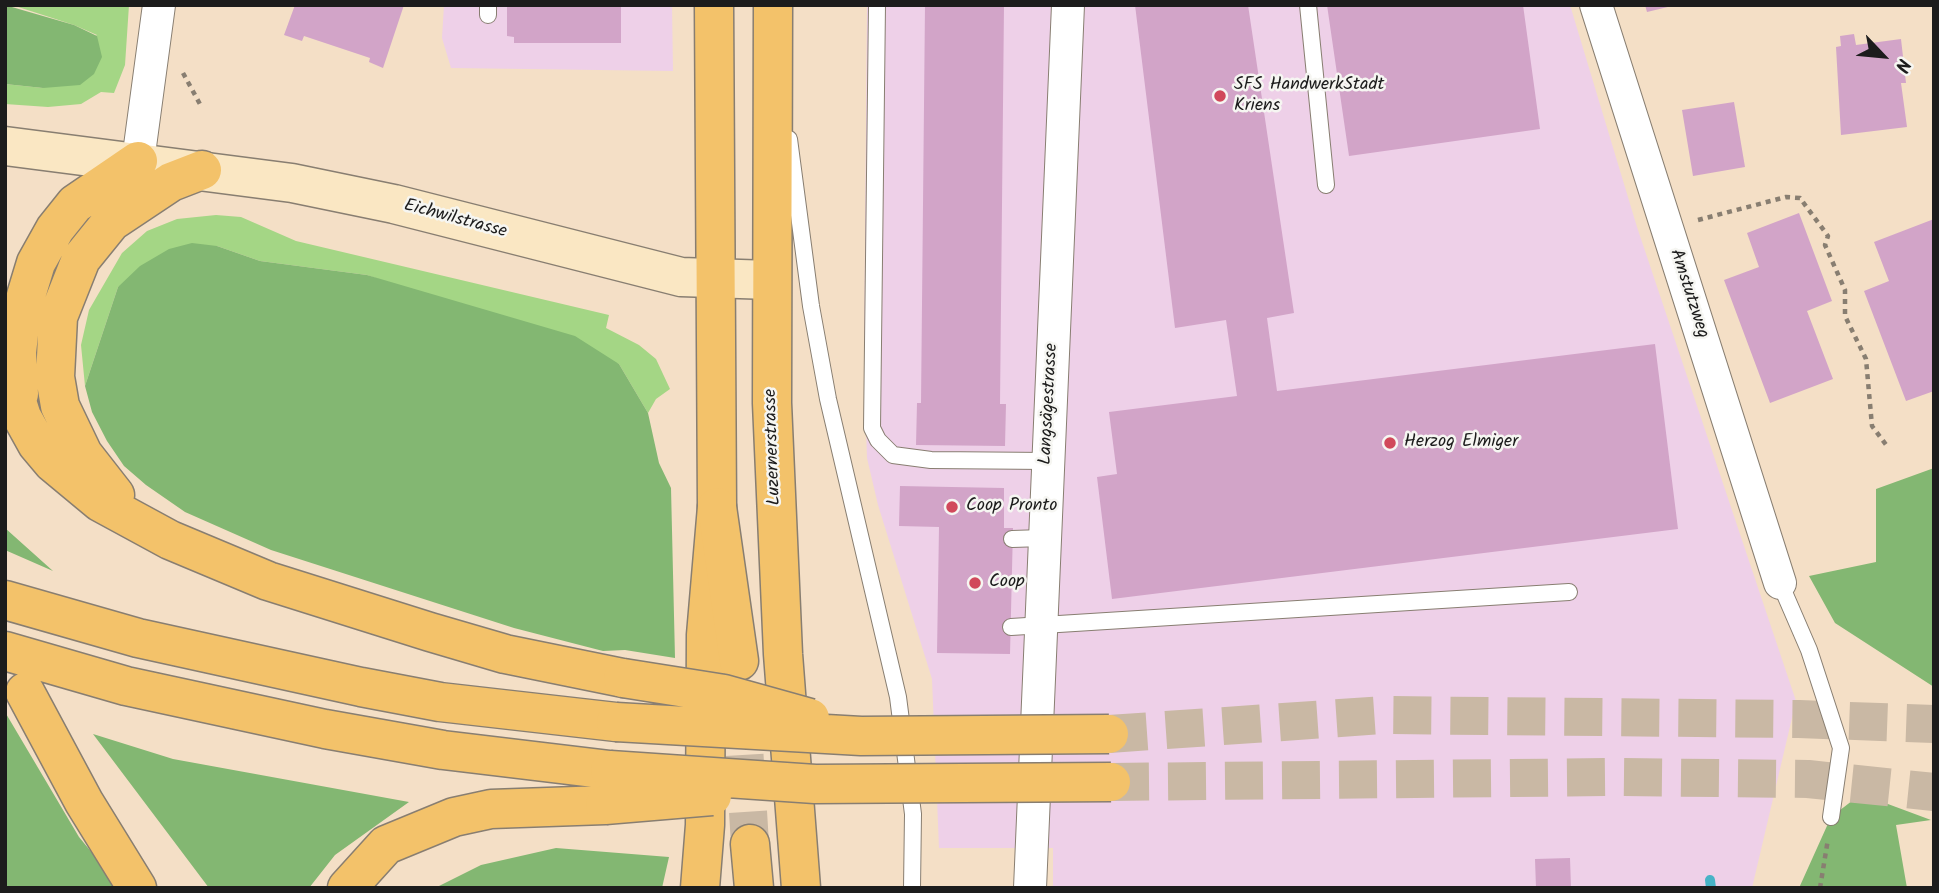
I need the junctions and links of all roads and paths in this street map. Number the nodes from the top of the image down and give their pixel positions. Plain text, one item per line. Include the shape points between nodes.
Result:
1 (159, 5) edge
2 (714, 5) edge
3 (773, 5) edge
4 (877, 5) edge
5 (1068, 5) edge
6 (1308, 5) edge
7 (1596, 5) edge
8 (774, 49) junction
9 (5, 146) edge
10 (138, 161) junction
11 (202, 170) junction
12 (1326, 185) dead end
13 (1699, 222) dead end
14 (717, 279) junction
15 (770, 280) junction
16 (5, 364) edge
17 (22, 417) junction
18 (1887, 446) dead end
19 (1047, 461) junction
20 (717, 507) junction
21 (138, 522) junction
22 (1780, 583) joint
23 (1569, 592) dead end
24 (5, 600) edge
25 (1026, 626) junction
26 (5, 651) edge
27 (739, 661) tunnel mouth
28 (25, 692) dead end
29 (1109, 734) tunnel mouth
30 (861, 736) junction
31 (1111, 782) tunnel mouth
32 (608, 788) junction
33 (1831, 817) joint
34 (750, 844) tunnel mouth
35 (1030, 882) edge
36 (136, 888) edge
37 (347, 888) edge
38 (699, 888) edge
39 (754, 888) edge
40 (801, 888) edge
41 (912, 888) edge
42 (1820, 888) edge

1 - 10 street
2 - 14 main road
3 - 8 main road, Luzernerstrasse
4 - 19 lane via 872,428 893,455 931,460
5 - 19 street, Langsägestrasse
6 - 12 lane
7 - 22 street, Amstutzweg
8 - 15 main road, Luzernerstrasse
8 - 41 lane via 828,399 898,697 913,814
9 - 10 main road, Eichwilstrasse
10 - 11 main road, Eichwilstrasse
10 - 17 main road via 75,204 36,263 22,309 17,352
11 - 14 main road, Eichwilstrasse via 394,204 681,277
11 - 21 main road via 171,182 111,222 81,259 58,317 55,377 61,406 94,472
13 - 18 path via 1718,212 1800,198 1828,236 1825,245 1845,290 1845,316 1866,359 1872,426
14 - 15 main road, Eichwilstrasse
14 - 20 main road
15 - 40 main road, Luzernerstrasse via 777,543
16 - 17 main road
17 - 21 main road via 37,444 71,481
19 - 25 street, Langsägestrasse via 1028,539
20 - 27 main road
20 - 38 main road via 706,635 705,825
21 - 30 main road, bridge via 223,564 352,609 505,654 724,694
22 - 33 lane via 1809,650 1840,748
23 - 25 lane
24 - 30 main road, bridge via 138,638 440,702 616,722
25 - 35 street, Langsägestrasse
26 - 32 main road via 126,686 456,752
28 - 36 main road
29 - 30 main road, bridge
31 - 32 main road, bridge
32 - 37 main road via 454,817 387,845
33 - 42 path
34 - 39 main road

